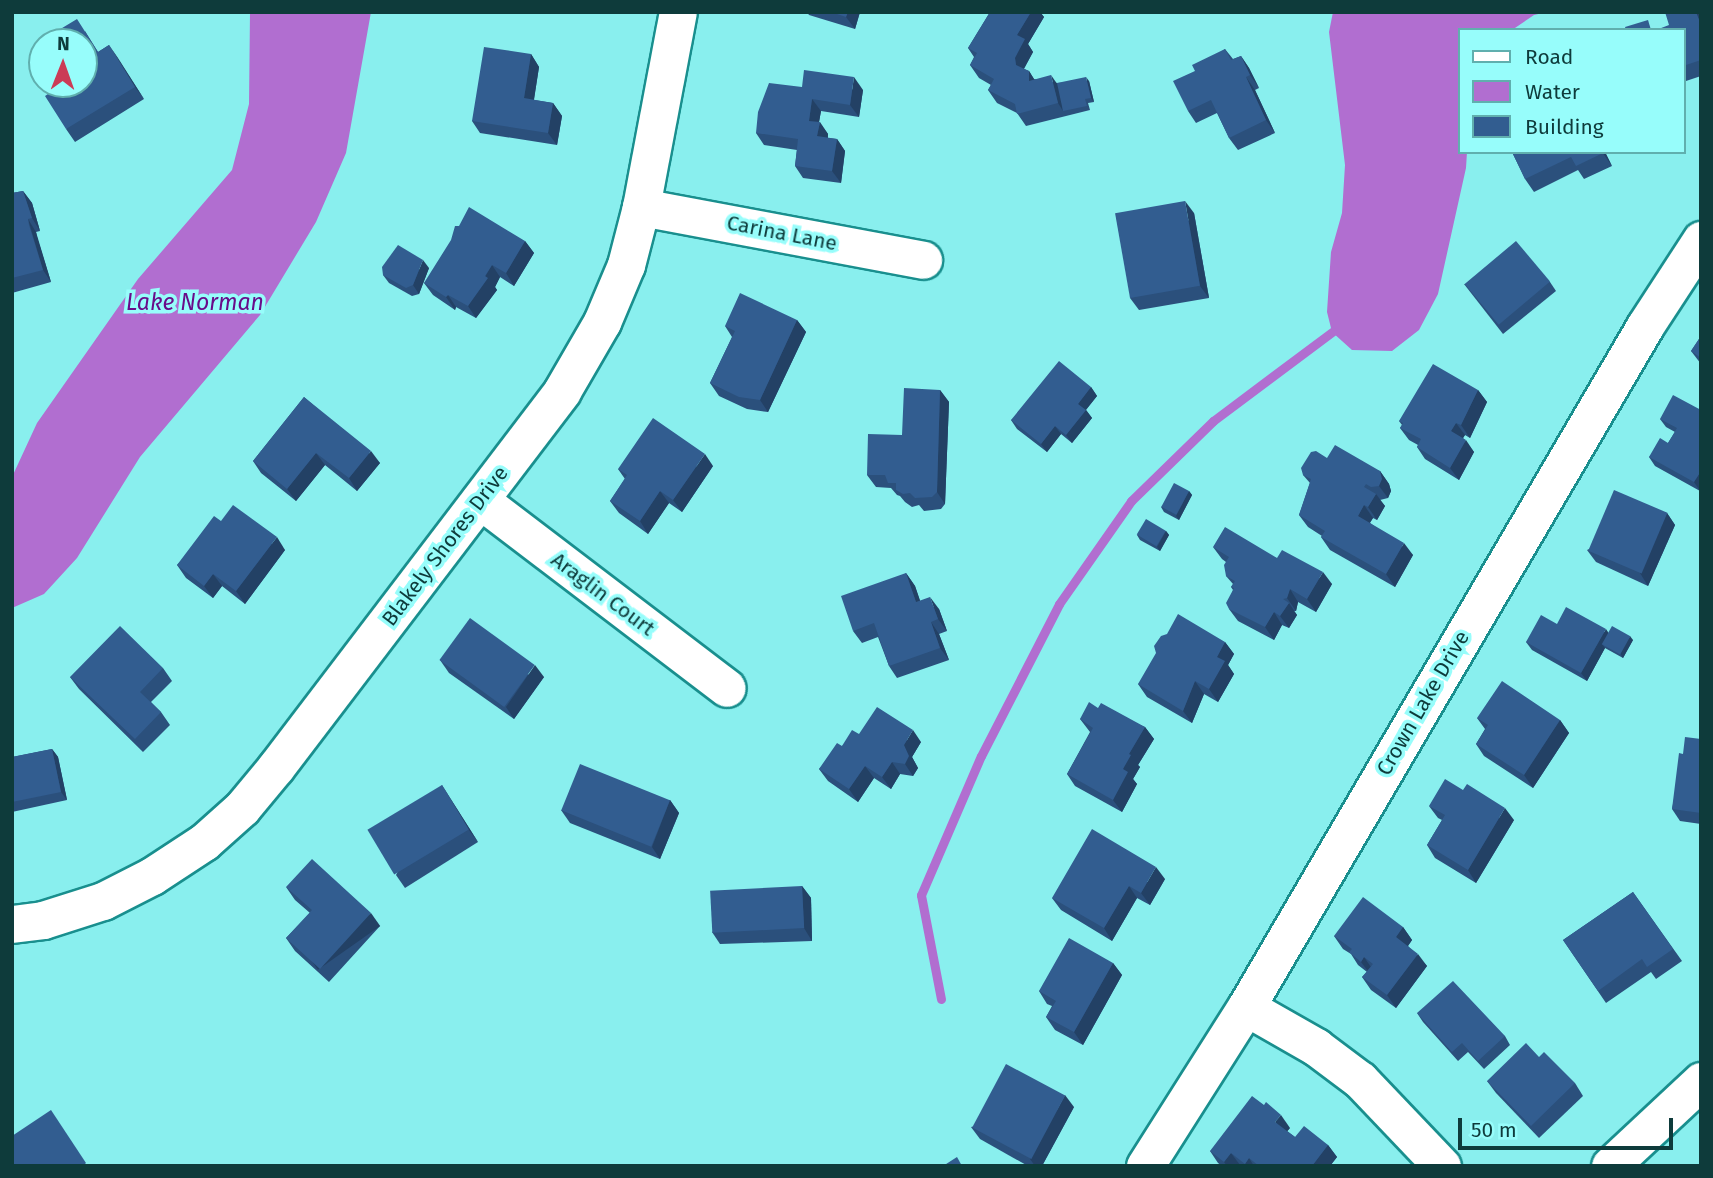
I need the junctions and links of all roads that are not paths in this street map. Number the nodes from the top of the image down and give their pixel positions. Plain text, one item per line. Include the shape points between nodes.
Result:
1 (678, 12) edge
2 (641, 208) junction
3 (1701, 240) edge
4 (923, 260) dead end
5 (480, 500) junction
6 (727, 688) dead end
7 (12, 924) edge
8 (1246, 1007) junction
9 (1701, 1081) edge
10 (1145, 1166) edge
11 (1442, 1166) edge
12 (1610, 1166) edge

1 - 2 street, Blakely Shores Drive
2 - 4 street, Carina Lane
2 - 5 street, Blakely Shores Drive via 626,265 602,322 562,391
3 - 8 street, Crown Lake Drive via 1645,326
5 - 6 street, Araglin Court
5 - 7 street, Blakely Shores Drive via 242,808 204,842 103,901 43,920
8 - 10 street, Crown Lake Drive
8 - 11 street via 1316,1046 1360,1080
9 - 12 street

